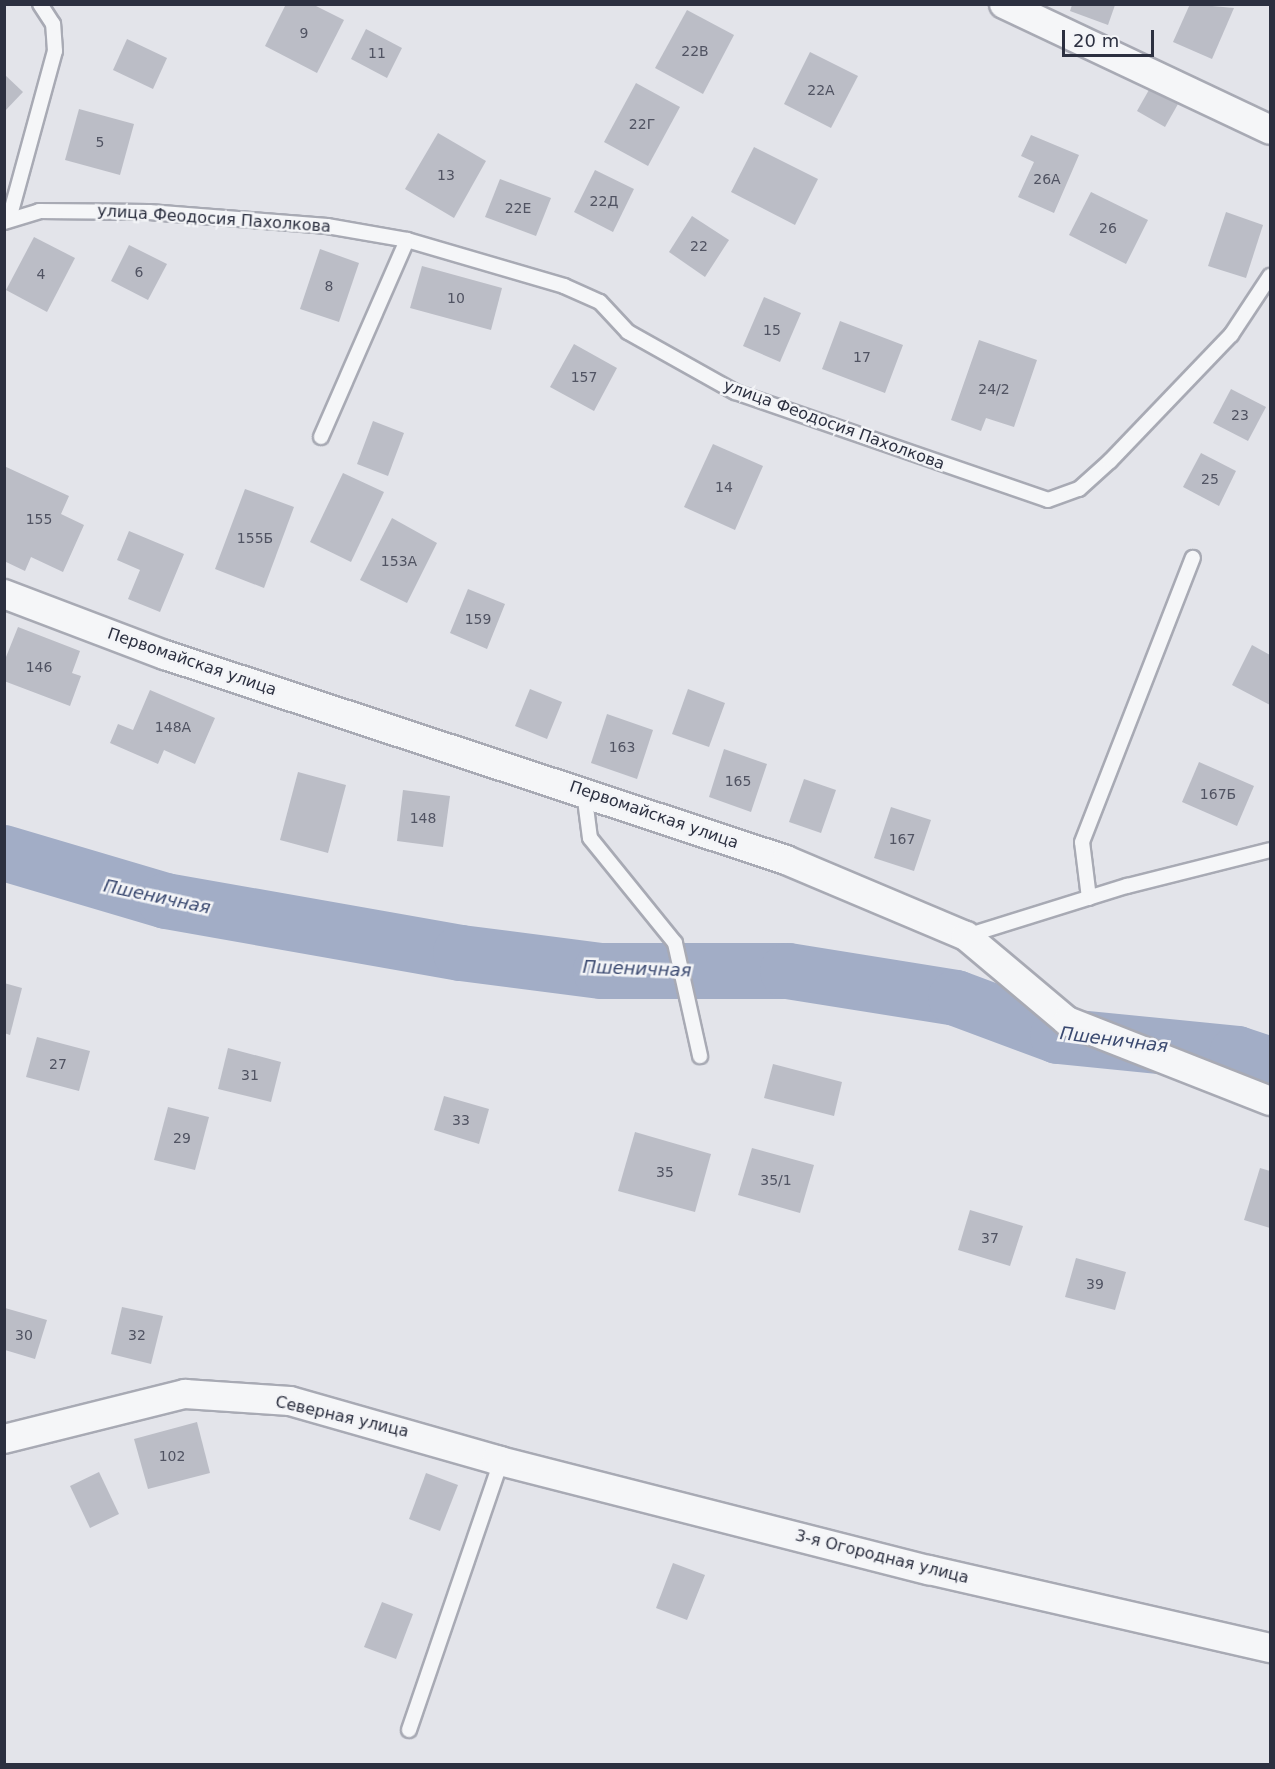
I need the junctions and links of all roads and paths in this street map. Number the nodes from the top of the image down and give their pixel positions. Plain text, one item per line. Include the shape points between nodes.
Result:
1 (40, 4) edge
2 (1004, 4) edge
3 (1270, 130) edge
4 (7, 221) edge
5 (407, 240) junction
6 (1270, 276) edge
7 (321, 437) dead end
8 (1193, 558) dead end
9 (4, 594) edge
10 (584, 792) junction
11 (1270, 850) edge
12 (1089, 898) junction
13 (966, 936) junction
14 (700, 1056) dead end
15 (1270, 1101) edge
16 (4, 1439) edge
17 (498, 1460) junction
18 (1270, 1648) edge
19 (409, 1730) dead end

1 - 4 lane via 53,24 55,51
2 - 3 street
4 - 5 lane, улица Феодосия Пахолкова via 39,211 149,212 327,226
5 - 6 lane, улица Феодосия Пахолкова via 591,298 628,332 735,392 1048,500 1079,489 1110,461 1231,335
5 - 7 lane
8 - 12 lane via 1082,842
9 - 10 street, Первомайская улица via 165,656
10 - 13 street, Первомайская улица via 786,860
10 - 14 lane via 590,838 675,943
11 - 12 lane
12 - 13 lane
13 - 15 street, Первомайская улица via 1067,1021
16 - 17 street, Северная улица via 184,1394 290,1401
17 - 18 street, 3-я Огородная улица via 930,1569
17 - 19 lane

